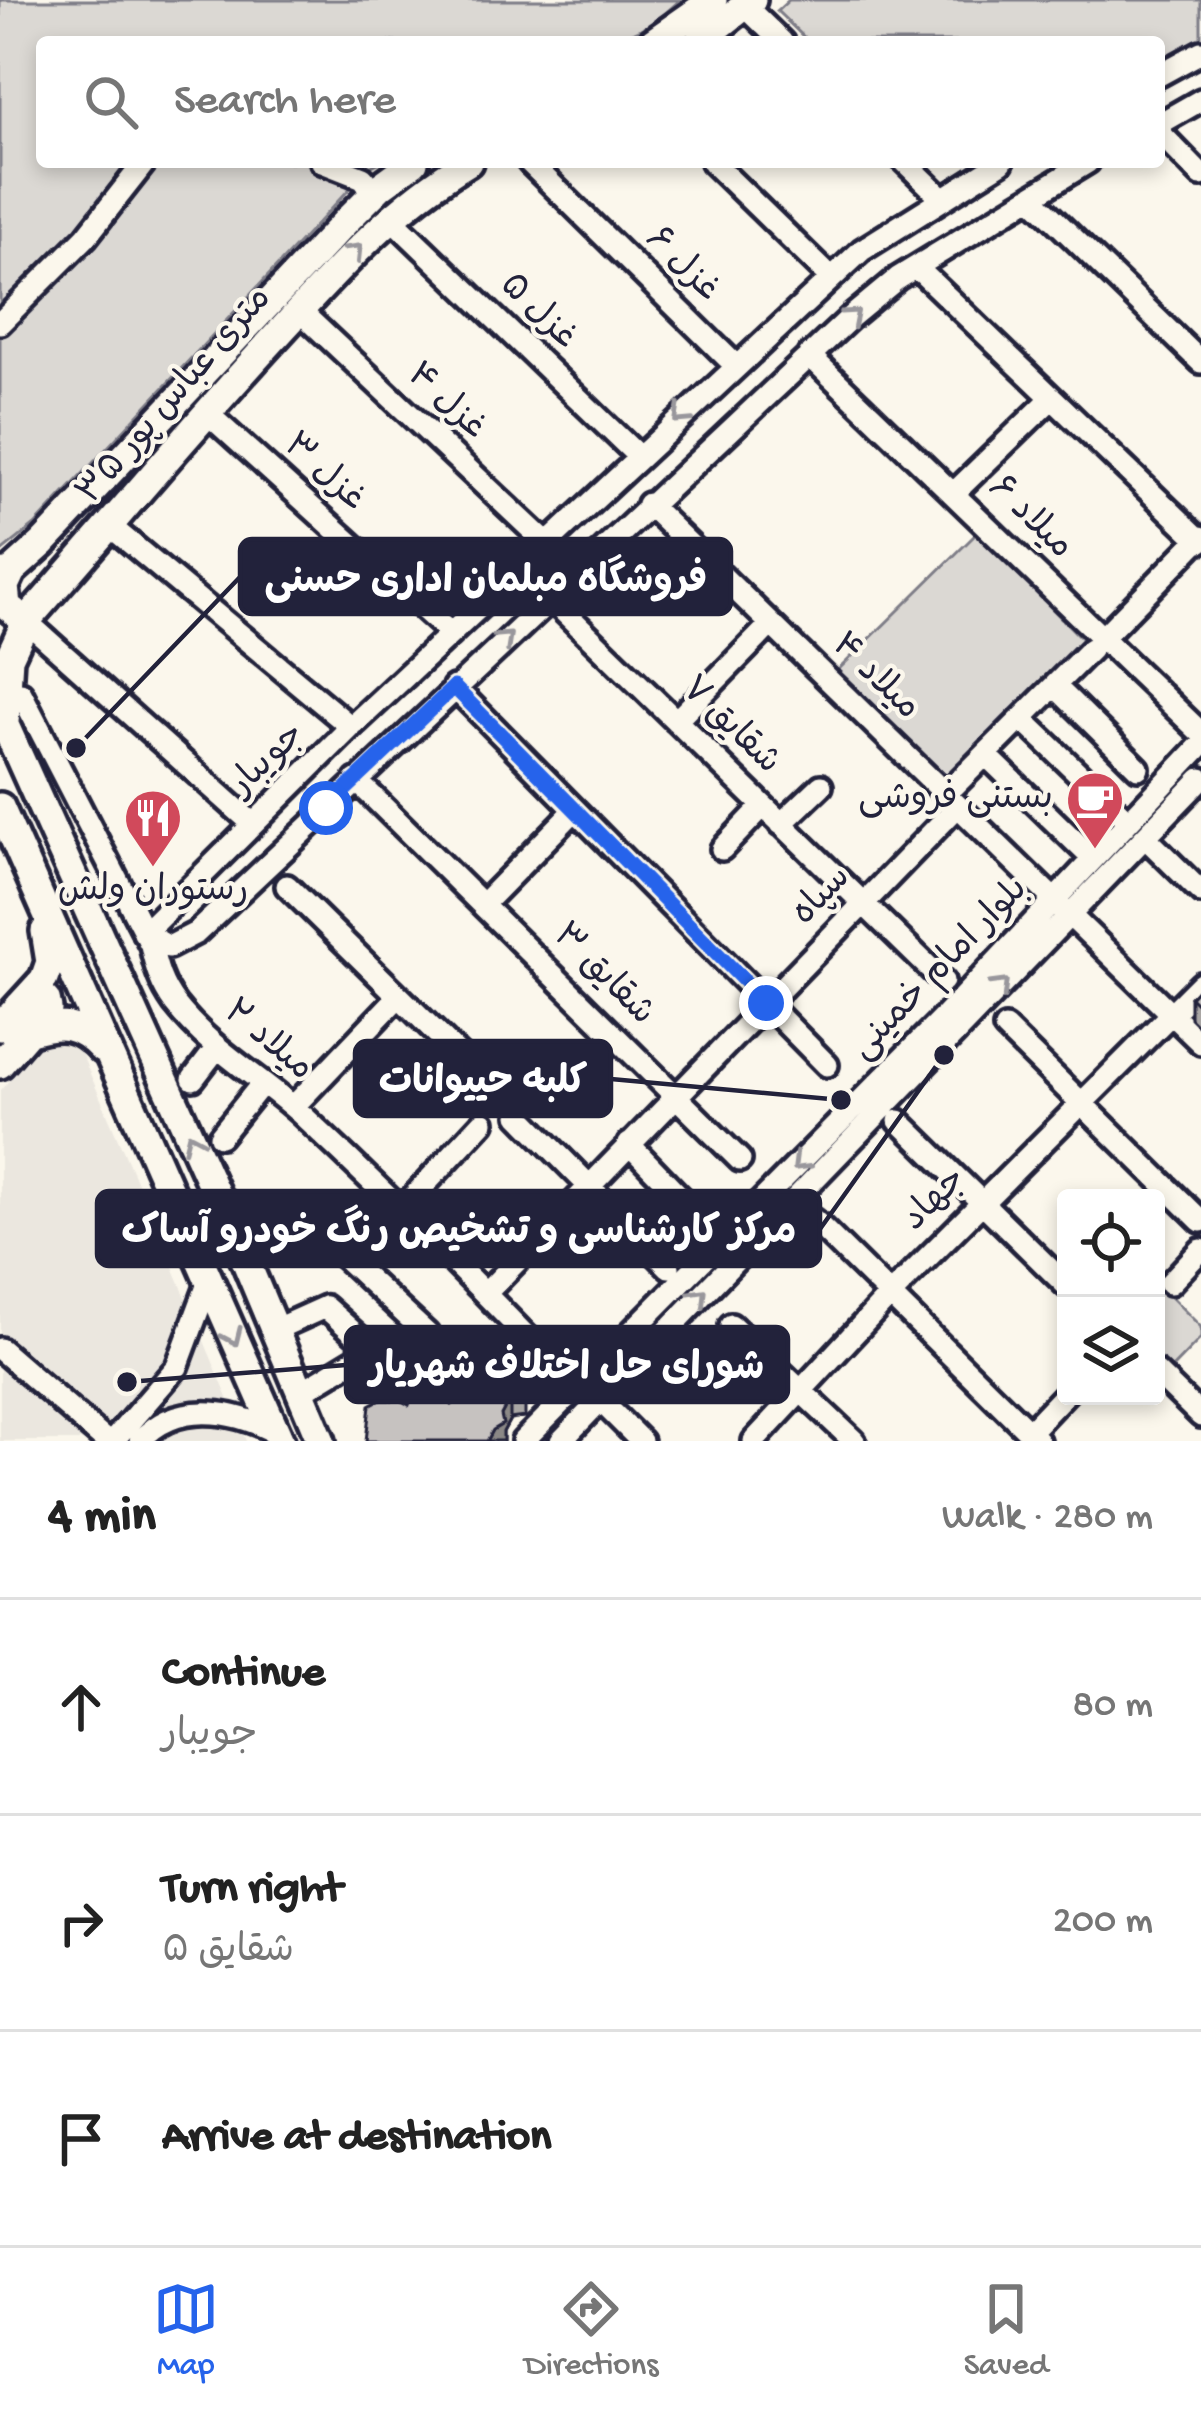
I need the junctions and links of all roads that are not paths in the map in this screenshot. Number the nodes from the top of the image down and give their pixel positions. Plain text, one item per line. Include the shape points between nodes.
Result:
1 (713, 0) edge
2 (748, 3) edge
3 (662, 36) edge
4 (707, 36) edge
5 (777, 36) edge
6 (1201, 52) edge
7 (1165, 72) edge
8 (1201, 100) edge
9 (1165, 124) edge
10 (1165, 135) edge
11 (140, 168) edge
12 (337, 168) edge
13 (410, 168) edge
14 (456, 168) edge
15 (536, 168) edge
16 (718, 168) edge
17 (911, 168) edge
18 (992, 168) edge
19 (1078, 168) edge
20 (1201, 175) edge
21 (1031, 197) junction
22 (942, 198) junction
23 (382, 205) junction
24 (916, 267) junction
25 (831, 278) junction
26 (299, 310) junction
27 (0, 323) edge
28 (809, 355) junction
29 (1201, 362) edge
30 (736, 365) junction
31 (1052, 398) junction
32 (206, 412) junction
33 (638, 456) junction
34 (954, 493) junction
35 (648, 504) junction
36 (110, 526) junction
37 (1200, 539) edge
38 (546, 543) junction
39 (6, 573) edge
40 (549, 598) junction
41 (26, 621) junction
42 (771, 624) junction
43 (450, 633) junction
44 (1097, 643) junction
45 (1055, 686) junction
46 (454, 687) junction
47 (21, 693) dead end
48 (2, 718) edge
49 (1022, 719) junction
50 (676, 721) junction
51 (351, 727) junction
52 (1201, 734) edge
53 (1201, 745) edge
54 (986, 755) junction
55 (1138, 768) dead end
56 (1201, 778) edge
57 (356, 780) junction
58 (820, 787) dead end
59 (956, 796) junction
60 (763, 806) junction
61 (0, 807) edge
62 (575, 810) junction
63 (253, 824) junction
64 (781, 824) junction
65 (1136, 829) junction
66 (722, 849) dead end
67 (1092, 859) junction
68 (286, 886) dead end
69 (1201, 892) edge
70 (40, 897) junction
71 (1053, 899) junction
72 (483, 904) junction
73 (863, 904) junction
74 (1071, 915) junction
75 (144, 933) junction
76 (196, 933) junction
77 (943, 981) dead end
78 (1201, 984) edge
79 (398, 997) junction
80 (766, 1003) junction
81 (176, 1004) junction
82 (1172, 1014) junction
83 (14, 1022) edge
84 (1005, 1028) dead end
85 (1201, 1043) edge
86 (216, 1049) junction
87 (465, 1061) dead end
88 (114, 1062) junction
89 (0, 1064) edge
90 (827, 1064) dead end
91 (193, 1079) dead end
92 (261, 1085) junction
93 (674, 1095) junction
94 (1079, 1102) junction
95 (293, 1107) junction
96 (519, 1115) dead end
97 (899, 1121) dead end
98 (483, 1122) dead end
99 (220, 1136) dead end
100 (629, 1144) junction
101 (740, 1160) dead end
102 (590, 1184) junction
103 (686, 1203) dead end
104 (981, 1203) junction
105 (402, 1209) junction
106 (814, 1220) dead end
107 (1201, 1221) edge
108 (241, 1250) junction
109 (1201, 1250) edge
110 (669, 1267) dead end
111 (1057, 1276) edge
112 (208, 1281) junction
113 (1170, 1283) dead end
114 (486, 1293) junction
115 (889, 1296) junction
116 (731, 1325) dead end
117 (274, 1330) junction
118 (427, 1334) dead end
119 (0, 1349) edge
120 (1165, 1381) edge
121 (575, 1388) junction
122 (301, 1392) junction
123 (800, 1392) junction
124 (600, 1400) junction
125 (1057, 1405) edge
126 (1201, 1416) edge
127 (278, 1436) edge
128 (1034, 1436) edge
129 (110, 1441) edge
130 (140, 1441) edge
131 (321, 1441) edge
132 (523, 1441) edge
133 (561, 1441) edge
134 (640, 1441) edge
135 (754, 1441) edge
136 (854, 1441) edge

1 - 3 main road
2 - 4 main road
2 - 5 street
6 - 7 street
8 - 9 street
10 - 20 street
11 - 27 street via 86,237
12 - 23 street, غزل ۵ via 363,178
13 - 23 main road, ۳۵ متری عباس پور
14 - 23 main road, ۳۵ متری عباس پور
15 - 30 street, غزل ۶
16 - 25 street
17 - 22 street
18 - 22 street, جویبار
19 - 21 street, جویبار
21 - 24 street, جویبار
21 - 29 street
22 - 25 street, جویبار
26 -> 23 main road, ۳۵ متری عباس پور
23 - 33 street, غزل ۵
23 - 39 main road, ۳۵ متری عباس پور
28 -> 24 street, جویبار
24 - 31 street
25 - 30 street, جویبار
26 - 32 main road, ۳۵ متری عباس پور
26 - 38 street, غزل ۴
28 - 34 street, میلاد ۶
28 - 35 street, جویبار
30 -> 33 street, جویبار
31 - 34 street
31 - 37 street
32 - 36 main road, ۳۵ متری عباس پور
32 - 43 street, غزل ۳
33 - 38 street, جویبار
34 - 44 street, میلاد ۶
35 - 40 street, جویبار
35 - 42 street, میلاد ۴
36 - 41 main road, ۳۵ متری عباس پور
36 - 51 street
37 - 44 street, سپاه
38 - 43 street, جویبار
39 - 41 main road via 7,606
46 -> 40 street, جویبار
40 - 50 street, شقایق ۷
41 - 48 main road, ۳۵ متری عباس پور via 9,658
41 - 63 street
42 - 50 street
42 - 59 street, میلاد ۴
43 - 51 street, جویبار
44 - 45 street, سپاه
44 - 52 street, میلاد ۶
45 - 49 street, سپاه
45 - 55 street
46 - 57 street, جویبار
46 - 62 street
47 - 75 street
108 -> 48 main road
49 - 54 street, سپاه
49 - 65 street
50 - 60 street, شقایق ۷
51 - 63 street, جویبار
53 - 65 street, بلوار امام خمینی
54 - 59 street, سپاه
54 - 67 street
56 - 65 street, بلوار امام خمینی
57 - 72 street, شقایق ۳
57 - 76 street, جویبار
58 - 64 street
59 - 71 street, میلاد ۴
59 - 73 street, سپاه
60 - 64 street, شقایق ۷
60 - 66 street
61 - 70 main road
62 - 72 street
62 - 80 street
63 - 75 street, جویبار
64 - 73 street, شقایق ۷
65 - 67 street, بلوار امام خمینی
65 - 69 street
65 - 74 street, بلوار امام خمینی
67 - 71 street, بلوار امام خمینی
68 - 79 street
70 - 83 main road via 50,962
70 - 88 main road
71 - 74 street, میلاد ۴
71 -> 121 street, بلوار امام خمینی
72 - 93 street, شقایق ۳
73 - 77 street, شقایق ۷
73 - 80 street, سپاه
74 - 82 street, میلاد ۴
124 -> 74 street, بلوار امام خمینی
75 - 76 street via 169,946
75 - 81 street
76 - 81 street, میلاد ۲ via 173,974
78 - 82 street, جهاد
79 - 87 street
79 - 95 street
80 - 90 street
80 - 93 street, سپاه
81 - 86 street, میلاد ۲
82 - 85 street, میلاد ۴
82 - 94 street, جهاد
83 - 88 main road via 71,1025
83 - 89 main road
84 - 94 street
86 - 91 street
86 - 92 street, میلاد ۲
88 - 112 main road
92 - 95 street, میلاد ۲
92 - 99 street
93 - 100 street, سپاه
93 - 101 street, شقایق ۳
94 - 104 street, جهاد
94 - 107 street
95 - 105 street, میلاد ۲
96 - 102 street
97 - 104 street
98 - 105 street
100 - 102 street, سپاه
100 - 103 street
102 - 110 street
102 - 114 street, سپاه
104 - 111 street
104 - 115 street, جهاد
105 - 114 street, میلاد ۲
106 - 115 street
108 - 117 main road
108 - 118 street via 301,1217
109 - 113 street
112 -> 127 main road
112 - 129 street via 177,1367
114 - 121 street, میلاد ۲
115 - 123 street, جهاد
115 - 128 street
116 - 123 street
117 - 122 main road
117 - 122 street via 325,1307 372,1349
119 - 129 street
120 - 126 street
121 - 132 street, بلوار امام خمینی
122 - 131 main road
123 - 135 street, جهاد
123 - 136 street
124 - 133 street, بلوار امام خمینی
124 - 134 street
125 - 128 street
127 - 130 street via 225,1414 163,1420

